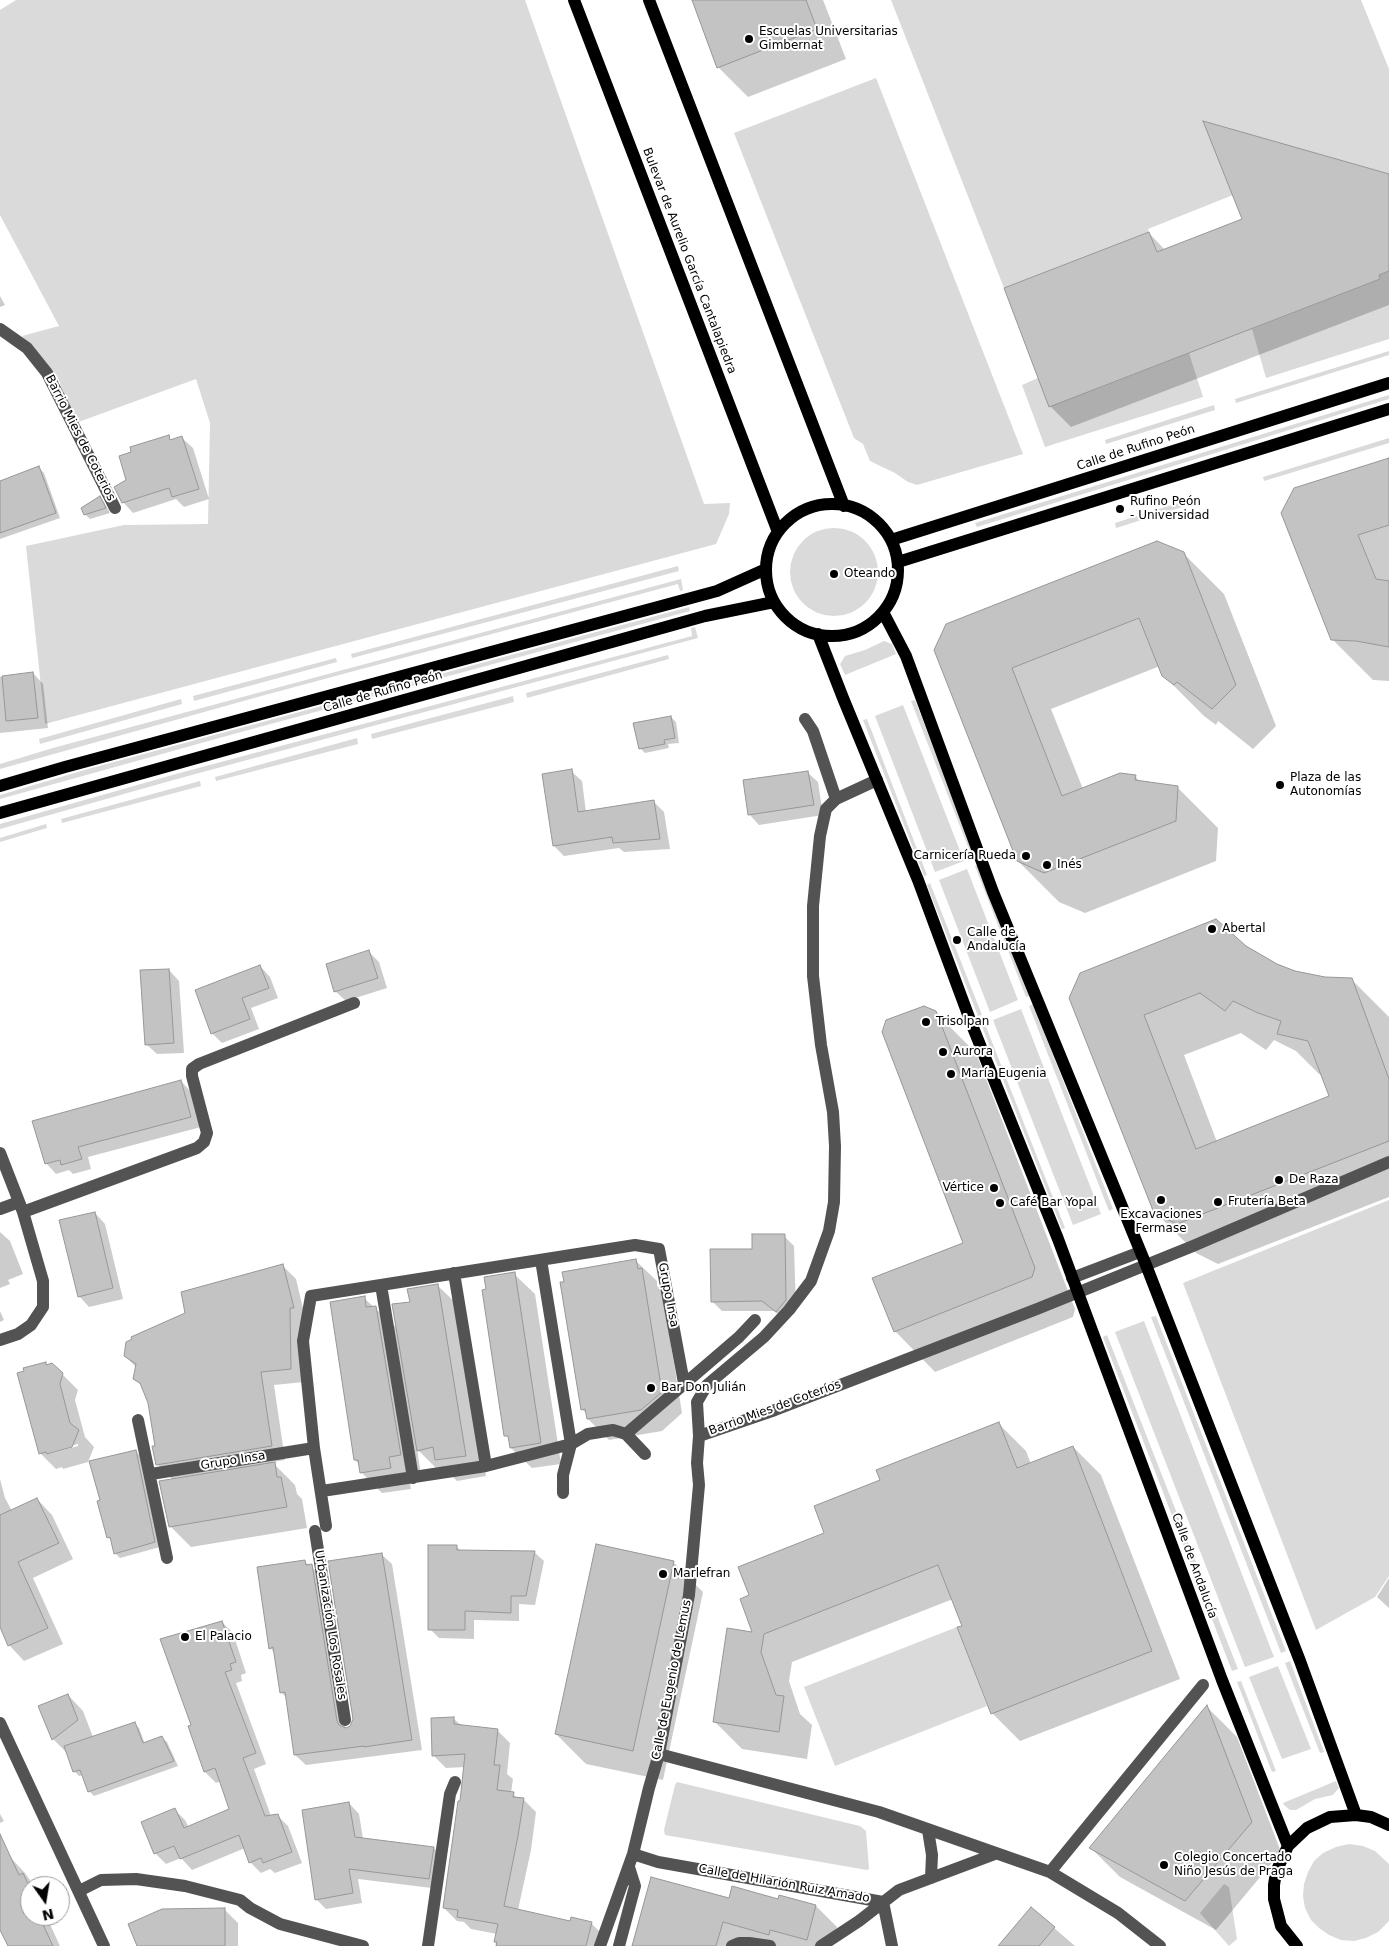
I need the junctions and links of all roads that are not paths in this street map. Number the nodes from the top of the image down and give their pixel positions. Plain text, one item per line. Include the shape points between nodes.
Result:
1 (574, 0) edge
2 (648, 0) edge
3 (0, 329) edge
4 (1389, 383) edge
5 (1389, 409) edge
6 (844, 506) junction
7 (116, 508) dead end
8 (778, 532) junction
9 (891, 540) junction
10 (898, 562) junction
11 (766, 569) junction
12 (774, 602) junction
13 (883, 612) junction
14 (818, 634) junction
15 (805, 719) dead end
16 (877, 780) junction
17 (0, 786) edge
18 (836, 799) junction
19 (0, 813) edge
20 (354, 1003) dead end
21 (0, 1153) edge
22 (1389, 1162) edge
23 (21, 1207) junction
24 (0, 1209) edge
25 (1140, 1252) junction
26 (541, 1260) junction
27 (1146, 1266) junction
28 (454, 1273) junction
29 (1072, 1278) junction
30 (380, 1285) junction
31 (1078, 1293) junction
32 (755, 1320) dead end
33 (0, 1340) edge
34 (684, 1383) junction
35 (138, 1420) dead end
36 (626, 1434) junction
37 (699, 1436) junction
38 (571, 1444) junction
39 (314, 1448) junction
40 (645, 1454) dead end
41 (486, 1466) junction
42 (151, 1474) junction
43 (413, 1478) junction
44 (322, 1491) junction
45 (563, 1493) dead end
46 (321, 1528) joint
47 (167, 1558) dead end
48 (1203, 1685) dead end
49 (345, 1720) dead end
50 (2, 1730) edge
51 (659, 1754) junction
52 (455, 1782) dead end
53 (1356, 1815) junction
54 (1388, 1822) edge
55 (928, 1830) junction
56 (1288, 1846) junction
57 (634, 1854) junction
58 (995, 1854) junction
59 (629, 1867) junction
60 (1050, 1872) junction
61 (931, 1878) junction
62 (79, 1891) junction
63 (883, 1902) junction
64 (104, 1946) edge
65 (363, 1946) edge
66 (428, 1946) edge
67 (600, 1946) edge
68 (619, 1946) edge
69 (732, 1946) edge
70 (770, 1946) edge
71 (821, 1946) edge
72 (892, 1946) edge
73 (1160, 1946) edge
74 (1296, 1946) edge

1 - 8 main road, Bulevar de Aurelio García Cantalapiedra
2 - 6 main road
3 - 7 street, Barrio Mies de Coterios via 27,348 47,373
4 - 9 main road, Calle de Rufino Peón
5 - 10 main road
6 - 8 main road via 831,504 807,509 786,522
6 - 9 main road via 872,517
8 - 11 main road
9 - 10 main road
10 - 13 main road via 895,588
11 - 12 main road
11 - 17 main road, Calle de Rufino Peón via 717,590
12 - 14 main road via 797,626
12 - 19 main road, Calle de Rufino Peón via 705,616
13 - 14 main road via 860,630 832,636
13 - 25 main road via 906,656 993,892
14 - 16 main road, Calle de Andalucía
15 - 18 street via 813,731
16 - 18 street, Barrio Mies de Coteríos
16 - 29 main road, Calle de Andalucía
18 - 37 street, Barrio Mies de Coteríos via 826,809 820,836 813,906 815,994 835,1146 834,1202 829,1231 811,1280 789,1310 764,1337 707,1385 697,1402
20 - 23 street via 192,1069 207,1133 197,1148
21 - 23 street
22 - 27 street
23 - 24 street
23 - 33 street via 43,1281 43,1307 30,1325 18,1334
25 - 27 main road
25 - 29 street
26 - 28 street, Grupo Insa
26 - 34 street, Grupo Insa via 635,1245 659,1249
26 - 38 street
27 - 31 street
27 - 53 main road via 1300,1661
28 - 30 street, Grupo Insa
28 - 41 street
29 - 31 main road, Calle de Andalucía
30 - 39 street, Grupo Insa via 311,1296 303,1341
30 - 43 street
31 - 37 street, Barrio Mies de Coteríos via 775,1410
31 - 56 main road, Calle de Andalucía via 1222,1680
32 - 34 street
34 - 36 street
35 - 42 street
36 - 38 street via 613,1430 588,1434
36 - 40 street
37 - 51 street, Calle de Eugenio de Lemus via 697,1515 689,1595
38 - 41 street
38 - 45 street via 563,1475
39 - 42 street, Grupo Insa
39 - 44 street, Grupo Insa
41 - 43 street
42 - 47 street
43 - 44 street
44 - 46 street, Grupo Insa
46 - 49 street, Urbanización Los Rosales
48 - 60 street
50 - 62 street
51 - 55 street via 880,1812
51 - 57 street, Calle de Eugenio de Lemus
52 - 66 street via 450,1794
53 - 54 main road
53 - 56 main road via 1318,1822
55 - 58 street
55 - 61 street
56 - 74 main road via 1276,1872 1274,1899 1282,1926
57 - 59 street, Calle de Eugenio de Lemus
57 - 63 street, Calle de Hilarión Ruiz Amado via 658,1862
58 - 60 street
58 - 61 street, Calle de Hilarión Ruiz Amado
59 - 67 street, Calle de Eugenio de Lemus
59 - 68 street via 635,1886
60 - 73 street via 1118,1913
61 - 63 street, Calle de Hilarión Ruiz Amado via 898,1890
62 - 64 street
62 - 65 street via 101,1880 136,1879 185,1886 240,1900 280,1924
63 - 71 street
63 - 72 street
69 - 70 street via 739,1943

